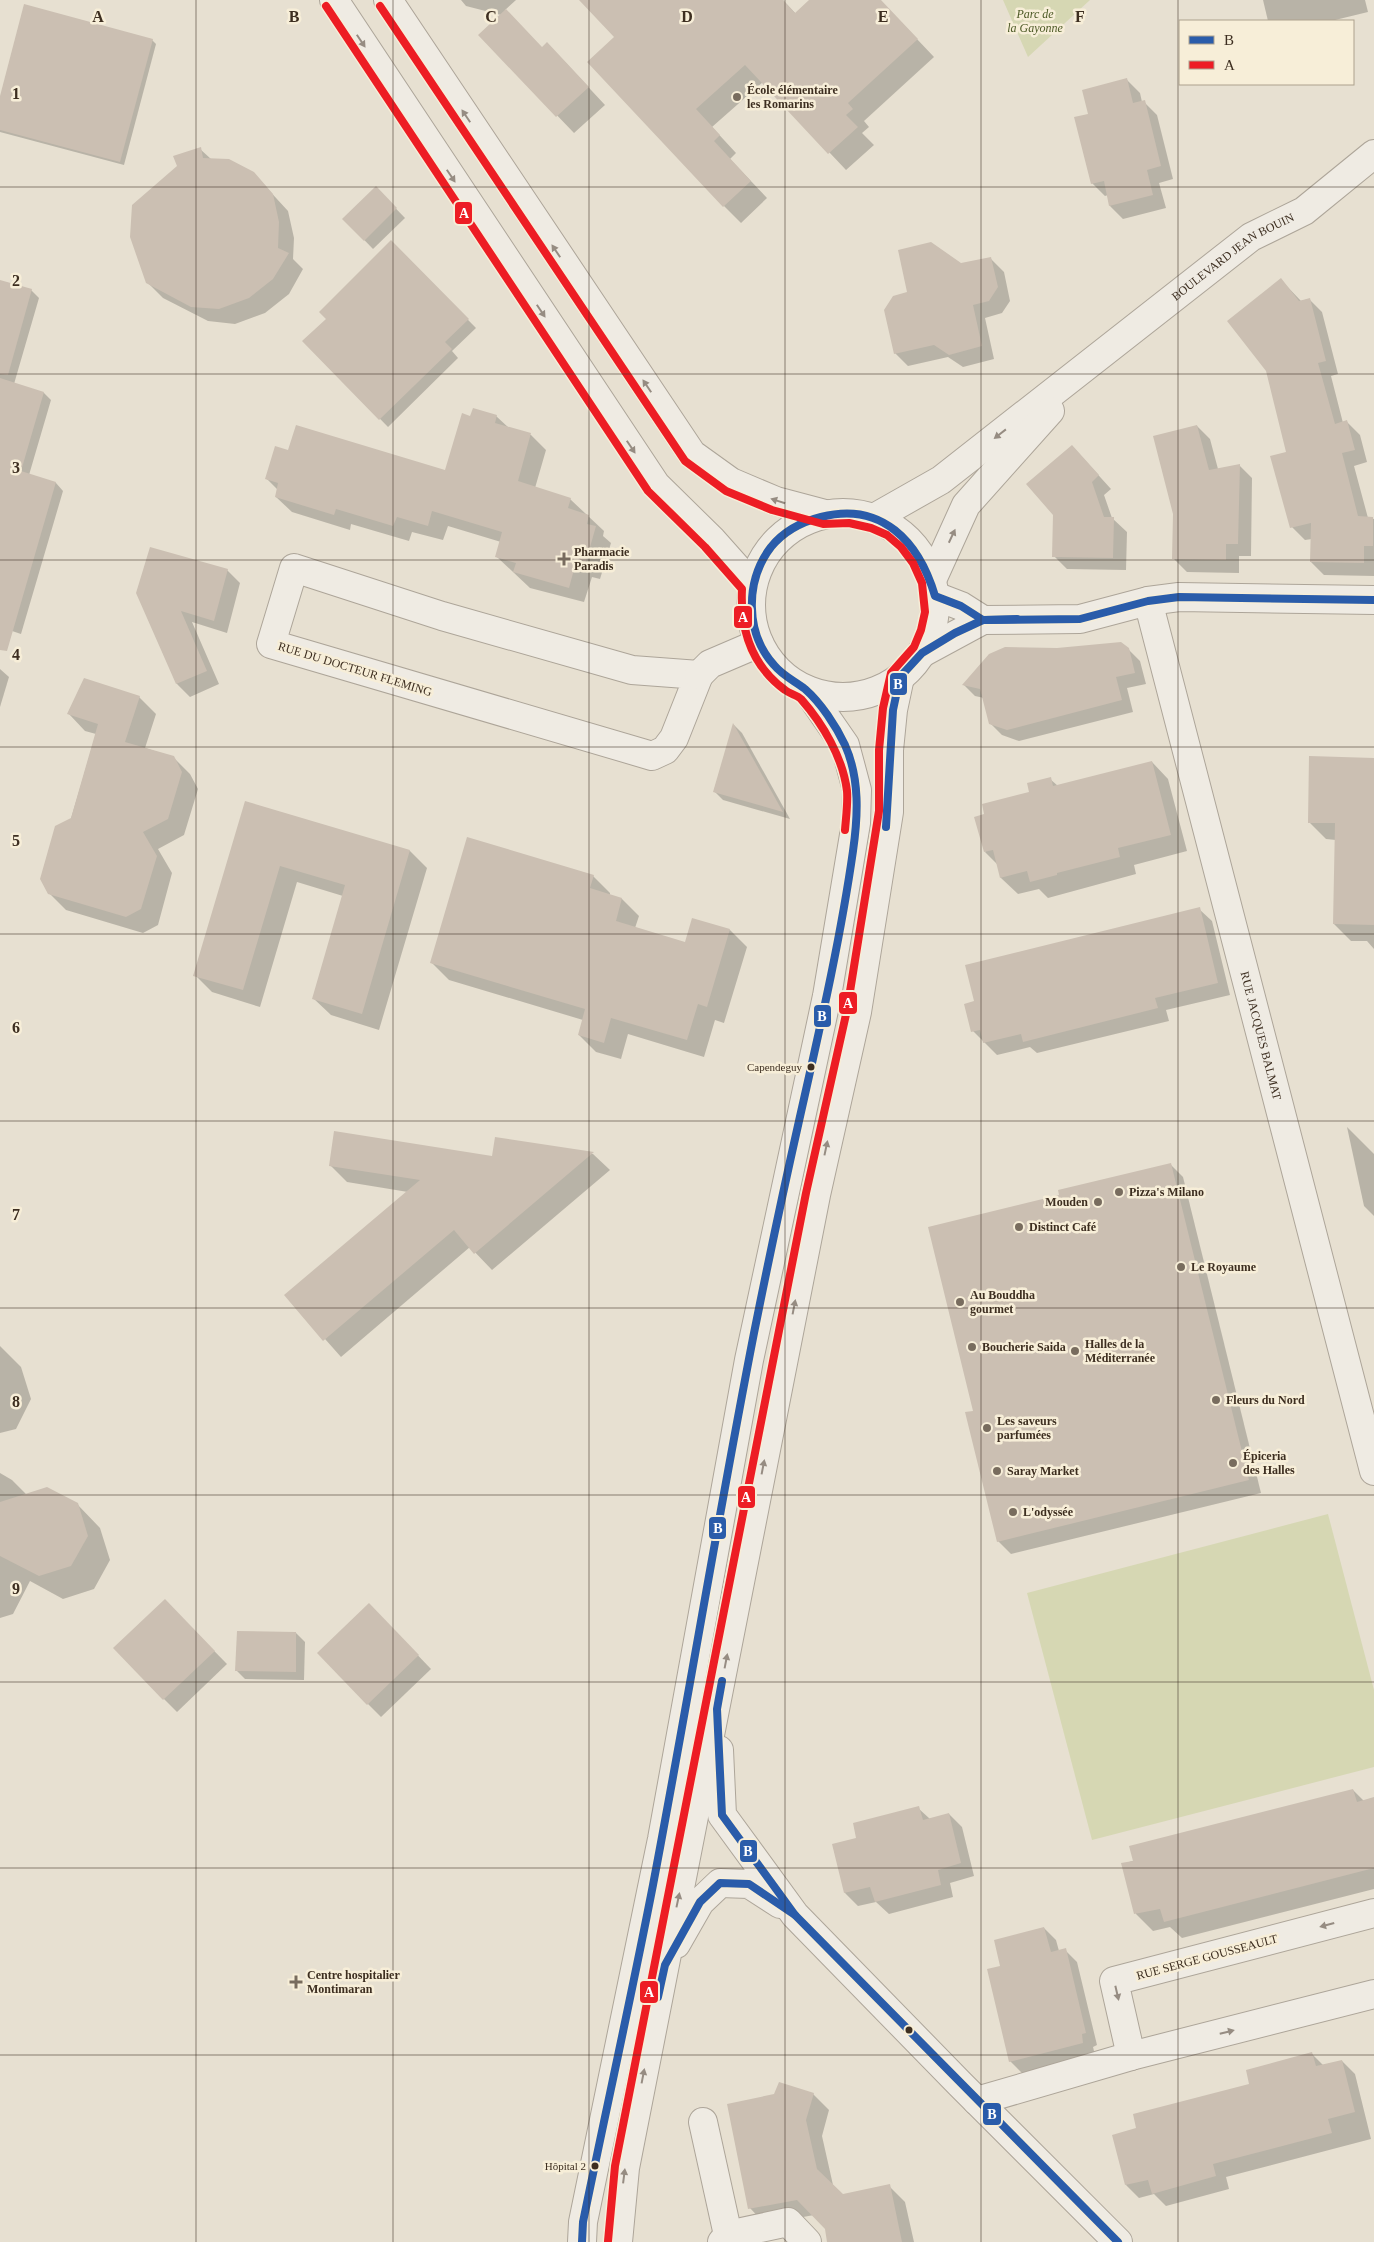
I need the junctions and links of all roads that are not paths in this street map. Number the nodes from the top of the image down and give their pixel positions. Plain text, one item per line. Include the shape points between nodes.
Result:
1 (334, 0) edge
2 (388, 0) edge
3 (1374, 154) edge
4 (1094, 361) junction
5 (824, 514) junction
6 (874, 518) junction
7 (752, 585) junction
8 (933, 588) junction
9 (1374, 600) edge
10 (1148, 601) junction
11 (983, 620) junction
12 (759, 643) junction
13 (922, 652) junction
14 (699, 675) junction
15 (900, 677) junction
16 (807, 690) junction
17 (1374, 1470) edge
18 (717, 1709) junction
19 (1374, 1913) edge
20 (795, 1915) junction
21 (665, 1965) junction
22 (1374, 1994) edge
23 (1131, 2056) junction
24 (977, 2101) junction
25 (703, 2122) dead end
26 (725, 2238) edge
27 (582, 2242) edge
28 (618, 2242) edge
29 (807, 2242) edge
30 (1118, 2242) edge

1 -> 7 street via 656,485
5 -> 2 street via 776,501 731,482 692,454
3 - 4 street, BOULEVARD JEAN BOUIN via 1304,211 1251,237
4 -> 6 street, BOULEVARD JEAN BOUIN via 941,480
8 -> 4 street, BOULEVARD JEAN BOUIN via 966,506
5 - 6 street via 850,513
5 - 7 street via 797,524 778,538 762,560
6 - 8 street via 908,540 922,558
7 - 12 street via 751,612
8 - 11 street
8 - 13 street via 935,612 931,633
9 - 10 street via 1179,597
10 - 11 street via 1080,619
10 - 17 street, RUE JACQUES BALMAT
11 - 13 street
12 - 14 street via 710,664
12 - 16 street via 778,670
13 - 15 street
14 - 14 street, RUE DU DOCTEUR FLEMING via 632,670 442,616 294,568 271,644 652,756 665,750 674,738
15 - 16 street via 882,689 861,695 834,696
18 -> 15 street via 816,1195 857,1012 889,812 892,718
16 - 27 street via 845,745 857,790 856,823 827,996 749,1360 662,1839 583,2222
18 - 20 street via 722,1815
21 -> 18 street
19 -> 23 street, RUE SERGE GOUSSEAULT via 1114,1981
20 - 21 street via 749,1884 720,1883 700,1902
20 - 24 street
28 -> 21 street via 625,2168
23 -> 22 street
23 - 24 street
24 - 30 street
25 - 26 street
26 - 29 street via 788,2222

